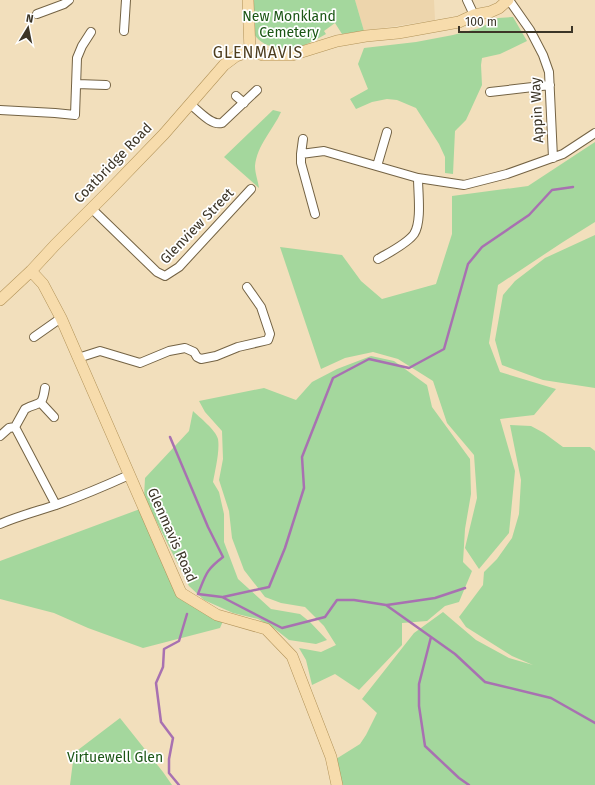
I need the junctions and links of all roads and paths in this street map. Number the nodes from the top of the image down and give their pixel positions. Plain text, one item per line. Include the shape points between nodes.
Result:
1 (69, 0) edge
2 (126, 0) edge
3 (248, 0) edge
4 (467, 0) edge
5 (509, 0) edge
6 (37, 14) dead end
7 (474, 15) junction
8 (124, 31) dead end
9 (92, 32) dead end
10 (250, 51) junction
11 (77, 84) junction
12 (106, 85) dead end
13 (550, 85) junction
14 (257, 90) dead end
15 (490, 92) dead end
16 (236, 96) dead end
17 (244, 103) junction
18 (190, 104) junction
19 (0, 110) edge
20 (387, 132) dead end
21 (595, 133) edge
22 (303, 139) dead end
23 (301, 154) junction
24 (553, 158) junction
25 (377, 166) junction
26 (418, 178) junction
27 (251, 189) dead end
28 (91, 208) junction
29 (315, 214) dead end
30 (378, 259) dead end
31 (31, 271) junction
32 (247, 287) dead end
33 (0, 300) edge
34 (61, 318) junction
35 (34, 337) dead end
36 (78, 358) junction
37 (46, 388) dead end
38 (41, 403) junction
39 (54, 418) dead end
40 (15, 427) junction
41 (0, 436) edge
42 (129, 475) junction
43 (56, 505) junction
44 (0, 524) edge
45 (337, 785) edge

1 - 6 street
2 - 8 street
3 - 10 main road
4 - 7 street
5 - 7 main road via 490,12
5 - 13 street, Appin Way via 530,30 543,55
7 - 10 main road via 459,22 337,41 292,55 264,55
9 - 11 street via 77,58
10 - 18 main road, Coatbridge Road via 236,56 224,65
11 - 12 street
11 - 19 street via 75,115
13 - 15 street
13 - 24 street, Appin Way
14 - 17 street
16 - 17 street
17 - 18 street via 222,124 213,122
18 - 28 main road, Coatbridge Road
20 - 25 street
21 - 24 street
22 - 23 street
23 - 25 street via 324,150
23 - 29 street via 301,163
24 - 26 street via 464,185
25 - 26 street
26 - 30 street via 418,226 407,241
27 - 28 street, Glenview Street via 179,267 165,276 157,272
28 - 31 main road, Coatbridge Road
31 - 33 main road, Coatbridge Road
31 - 34 main road, Glenmavis Road via 43,284
32 - 36 street via 261,307 270,334 268,340 201,359 185,348 169,351 140,363 100,351
34 - 35 street
34 - 36 main road, Glenmavis Road
36 - 42 main road, Glenmavis Road
37 - 38 street
38 - 39 street
38 - 40 street via 25,409
40 - 41 street via 9,428
40 - 43 street
42 - 43 street
42 - 45 main road, Glenmavis Road via 181,593 217,615 266,629 292,656 331,757
43 - 44 street

